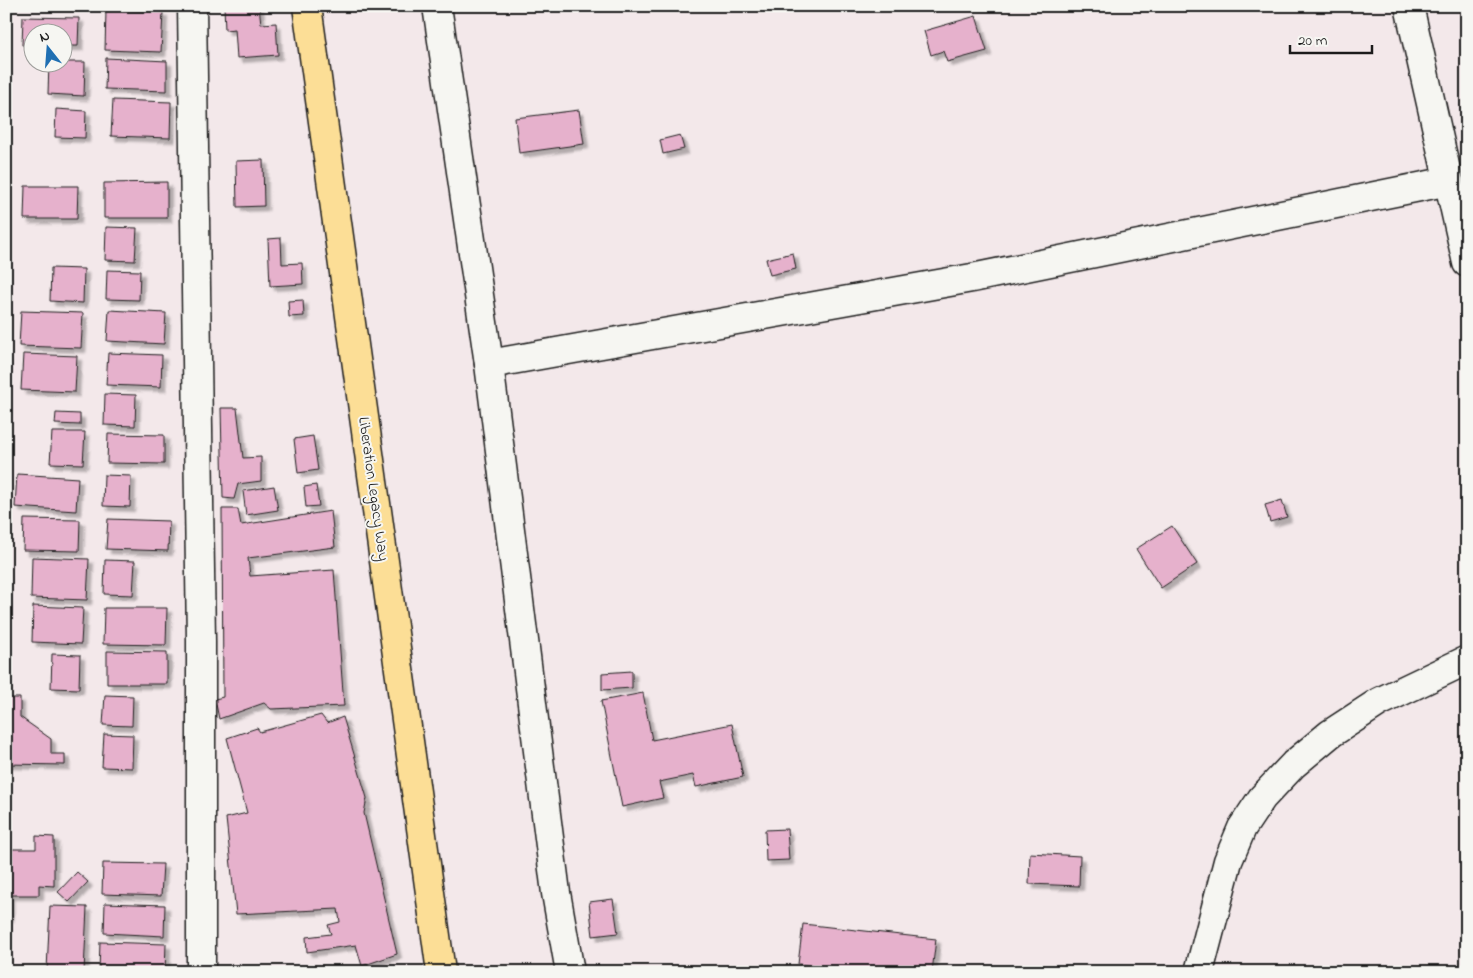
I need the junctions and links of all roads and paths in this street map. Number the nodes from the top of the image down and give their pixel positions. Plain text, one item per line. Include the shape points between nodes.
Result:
1 (192, 6) edge
2 (307, 6) edge
3 (437, 6) edge
4 (1409, 6) edge
5 (1450, 181) junction
6 (1467, 263) edge
7 (489, 364) junction
8 (1467, 660) edge
9 (201, 972) edge
10 (442, 972) edge
11 (570, 972) edge
12 (1199, 972) edge

1 - 9 street via 201,641
2 - 10 main road, Liberation Legacy Way
3 - 7 street
4 - 5 street
5 - 6 street
5 - 7 street via 972,278
7 - 11 street via 556,894
8 - 12 street via 1379,702 1330,734 1294,764 1262,798 1242,828 1228,861

